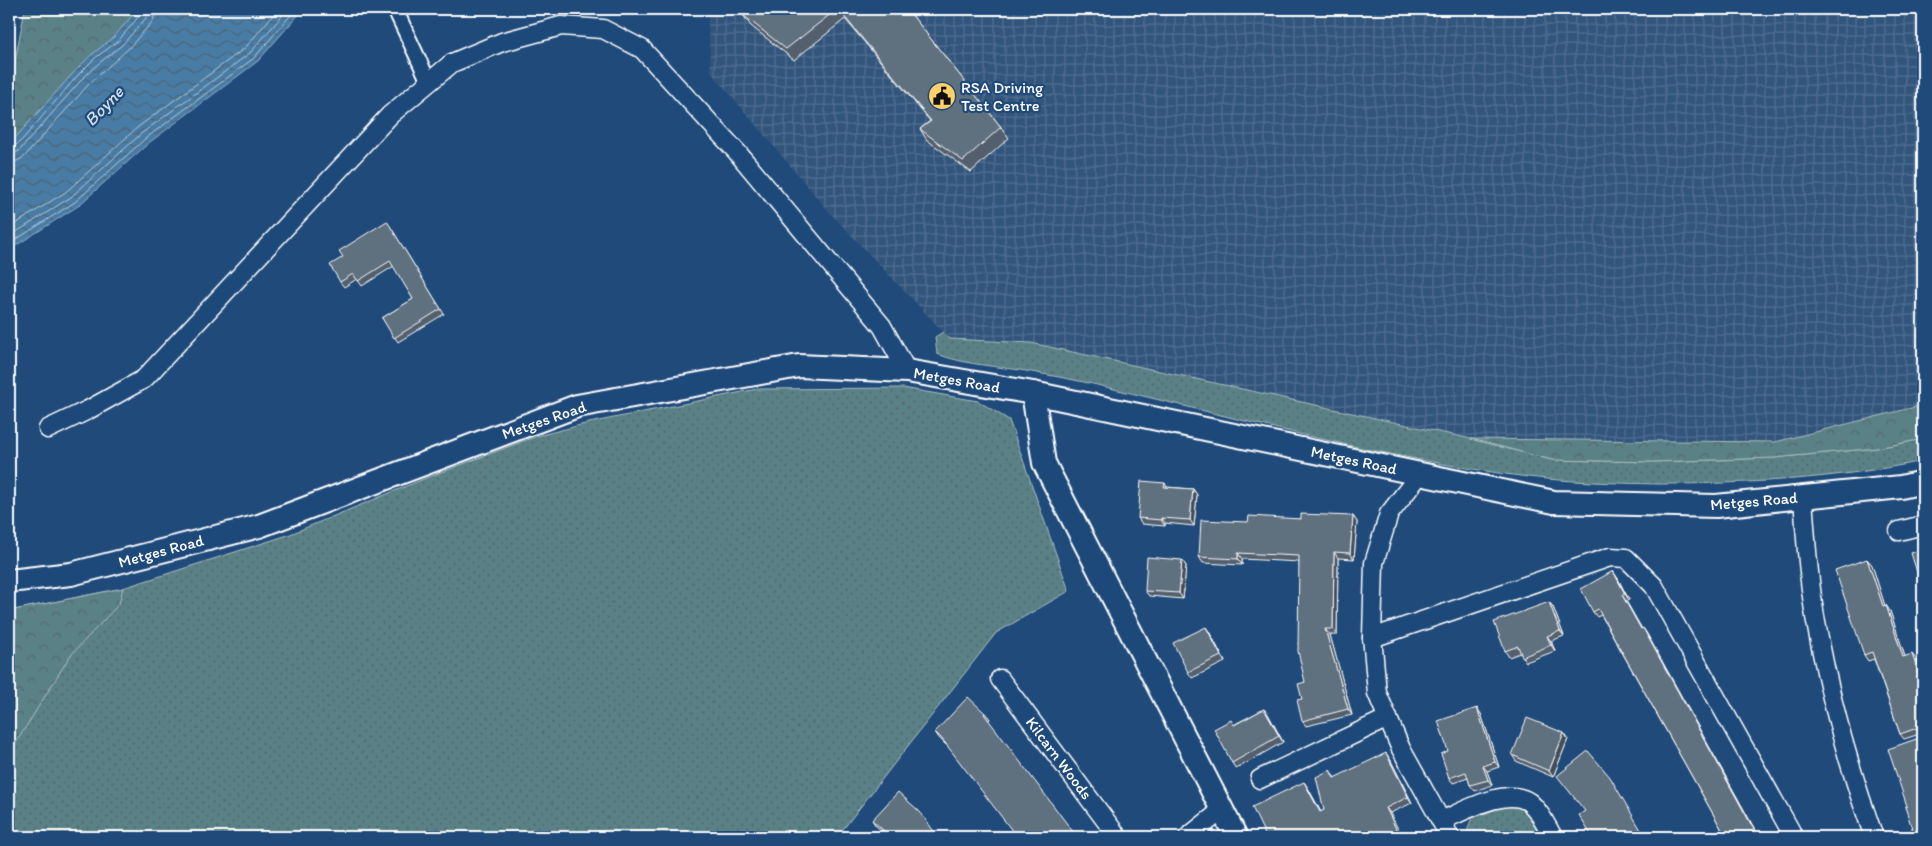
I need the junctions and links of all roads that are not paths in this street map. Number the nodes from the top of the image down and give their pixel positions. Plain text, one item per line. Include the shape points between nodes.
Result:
1 (395, 9) edge
2 (429, 82) junction
3 (907, 371) junction
4 (1033, 393) junction
5 (48, 429) dead end
6 (1420, 474) junction
7 (1923, 482) edge
8 (1803, 497) junction
9 (1923, 525) edge
10 (1899, 532) dead end
11 (9, 581) edge
12 (1372, 638) junction
13 (1000, 679) dead end
14 (1388, 718) junction
15 (1260, 779) dead end
16 (1222, 810) junction
17 (1441, 822) junction
18 (1118, 837) edge
19 (1188, 837) edge
20 (1236, 837) edge
21 (1450, 837) edge
22 (1553, 837) edge
23 (1794, 837) edge
24 (1874, 837) edge

1 - 2 street
2 - 3 street via 452,63 502,42 562,26 603,29 642,49 737,152 882,326
2 - 5 street via 390,115 144,379
3 - 4 street, Metges Road
3 - 11 street, Metges Road via 799,366 577,406 258,526 72,574
4 - 6 street, Metges Road
4 - 16 street via 1044,462
6 - 8 street, Metges Road via 1554,502 1716,506
6 - 12 street via 1389,514 1374,563
7 - 8 street, Metges Road
8 - 24 street via 1818,632 1858,792
9 - 10 street
12 - 14 street via 1377,693
12 - 23 street via 1610,557 1626,558 1654,586
13 - 18 street, Kilcarn Woods
14 - 15 street
14 - 17 street
16 - 19 street
16 - 20 street
17 - 21 street
17 - 22 street via 1507,796 1528,801

